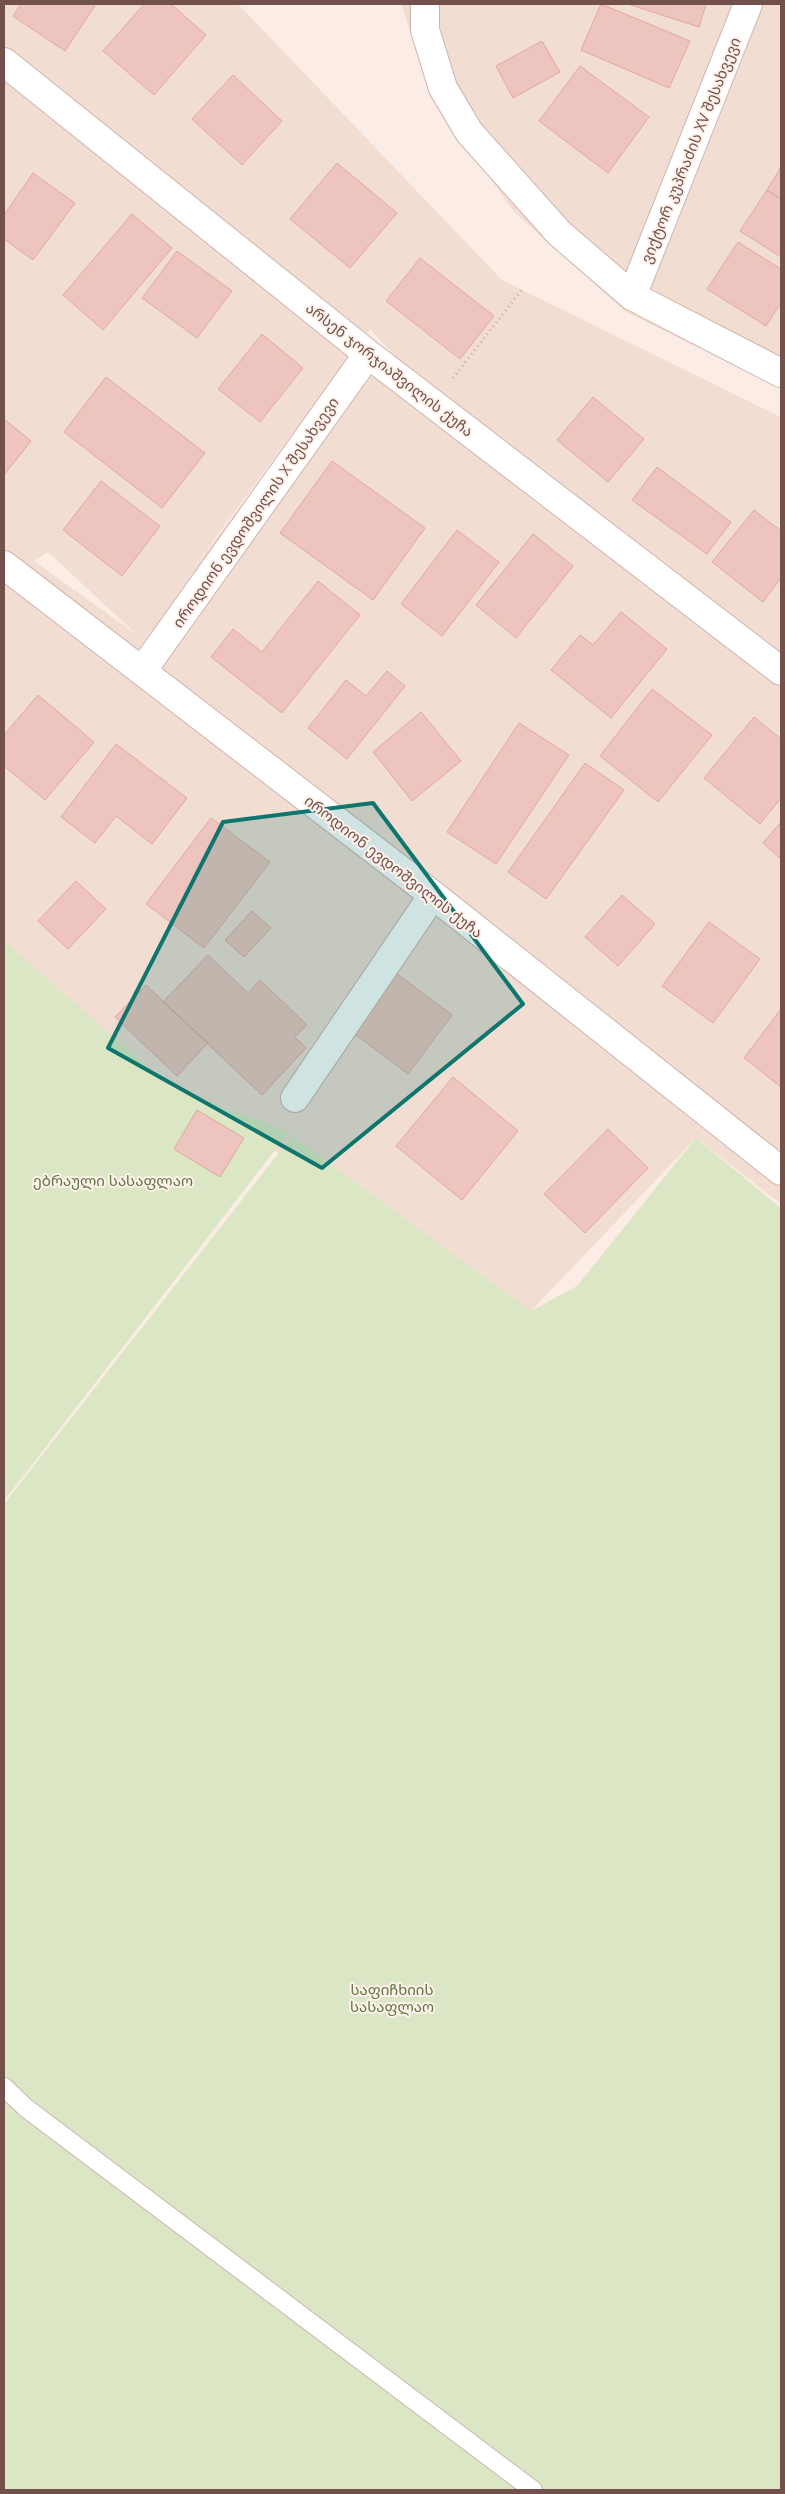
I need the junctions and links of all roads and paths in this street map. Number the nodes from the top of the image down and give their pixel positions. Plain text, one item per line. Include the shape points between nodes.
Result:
1 (425, 4) edge
2 (748, 4) edge
3 (4, 62) edge
4 (523, 288) dead end
5 (632, 296) junction
6 (368, 354) junction
7 (781, 373) edge
8 (433, 404) junction
9 (4, 566) edge
10 (142, 671) junction
11 (781, 671) edge
12 (433, 895) junction
13 (295, 1098) dead end
14 (781, 1171) edge
15 (4, 2087) edge
16 (533, 2490) edge

1 - 5 street via 425,30 443,88 469,132 559,233
2 - 5 street, ვიქტორ კუპრაძის XV შესახვევი
3 - 6 street, არსენ ჯორჯიაშვილის ქუჩა
4 - 8 path
5 - 7 street
6 - 8 street, არსენ ჯორჯიაშვილის ქუჩა
6 - 10 street, იროდიონ ევდოშვილის X შესახვევი
8 - 11 street, არსენ ჯორჯიაშვილის ქუჩა
9 - 10 street, იროდიონ ევდოშვილის ქუჩა
10 - 12 street, იროდიონ ევდოშვილის ქუჩა
12 - 13 street
12 - 14 street, იროდიონ ევდოშვილის ქუჩა
15 - 16 lane via 26,2108

